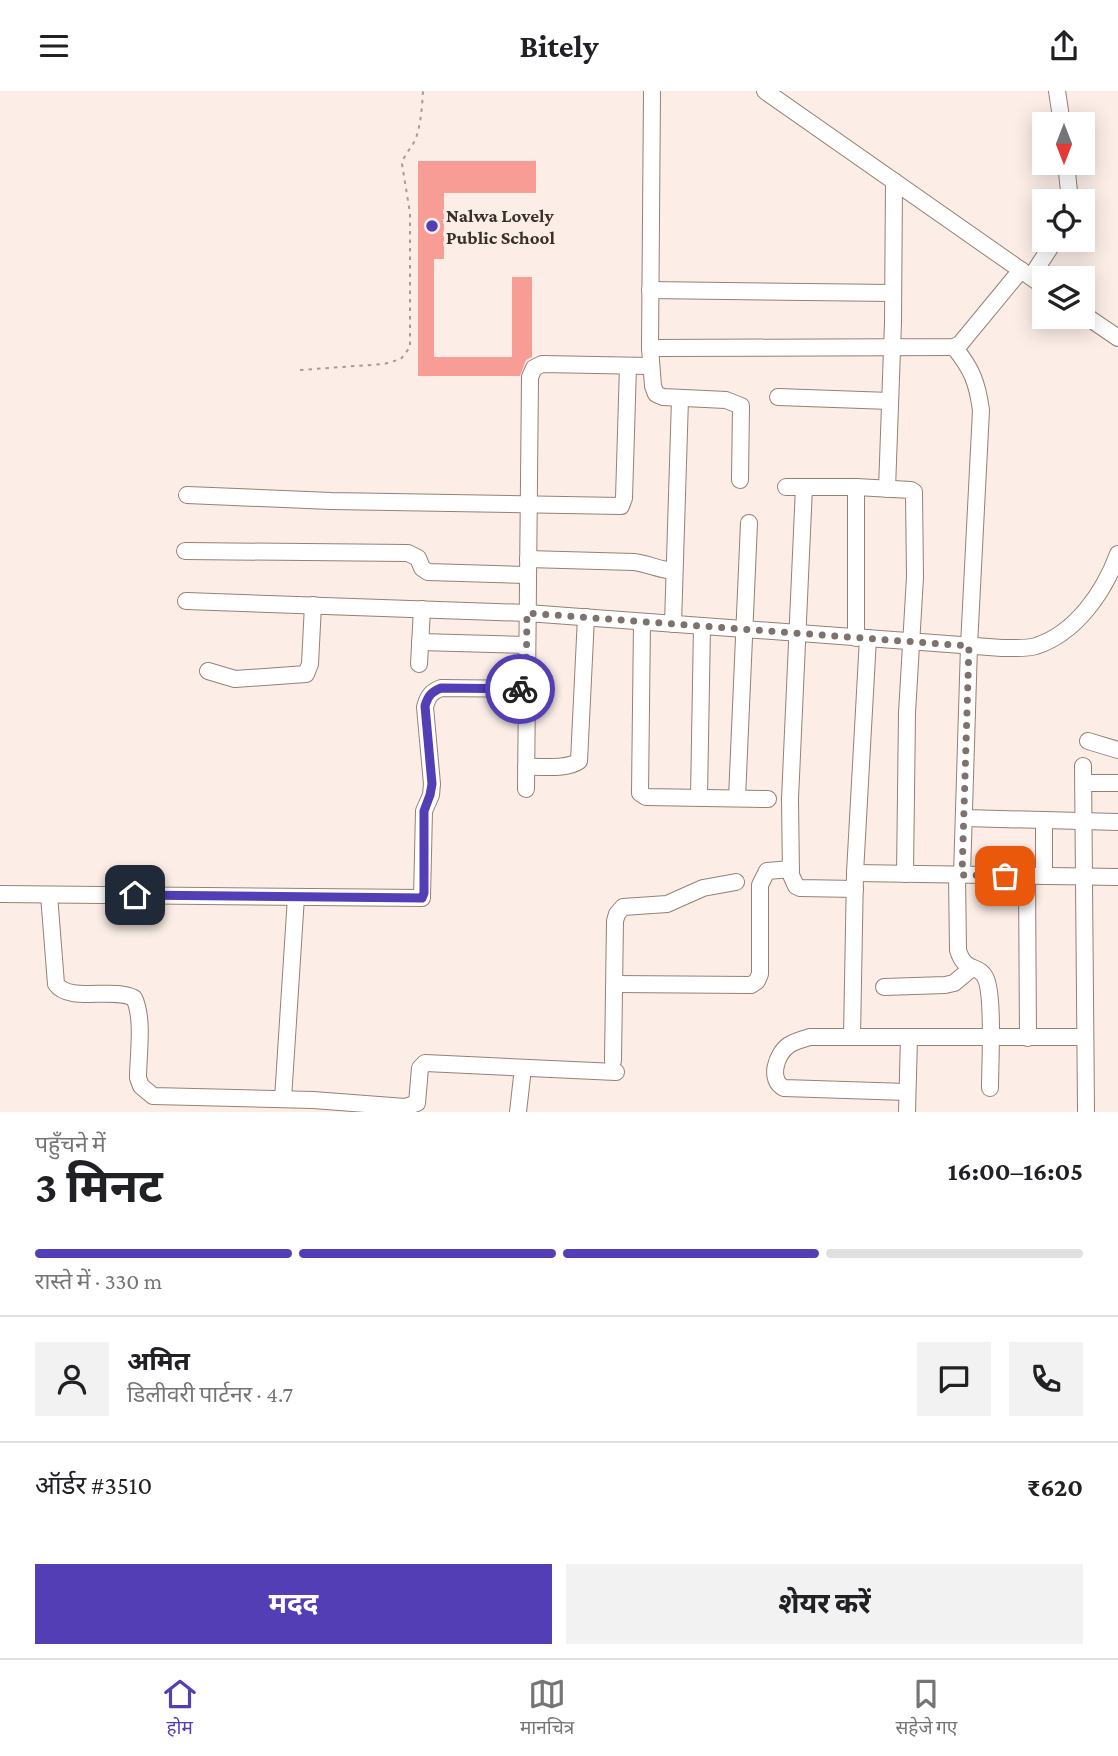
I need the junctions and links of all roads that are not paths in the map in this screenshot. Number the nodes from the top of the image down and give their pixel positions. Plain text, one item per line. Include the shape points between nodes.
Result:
1 (652, 91) edge
2 (765, 91) edge
3 (1057, 91) edge
4 (1060, 112) edge
5 (894, 181) junction
6 (1044, 252) edge
7 (1026, 273) junction
8 (1032, 277) edge
9 (650, 290) junction
10 (893, 293) junction
11 (1095, 322) edge
12 (1118, 338) edge
13 (954, 347) junction
14 (650, 348) junction
15 (892, 348) junction
16 (628, 366) junction
17 (650, 366) junction
18 (778, 397) dead end
19 (680, 399) junction
20 (890, 401) junction
21 (740, 480) dead end
22 (786, 487) dead end
23 (804, 487) junction
24 (856, 487) junction
25 (887, 489) junction
26 (187, 495) dead end
27 (528, 504) junction
28 (749, 523) dead end
29 (185, 551) dead end
30 (1118, 554) edge
31 (528, 567) junction
32 (674, 571) junction
33 (186, 601) dead end
34 (313, 605) junction
35 (422, 609) junction
36 (527, 613) junction
37 (586, 617) junction
38 (642, 622) junction
39 (673, 624) junction
40 (702, 626) junction
41 (744, 630) junction
42 (797, 633) junction
43 (862, 638) junction
44 (911, 641) junction
45 (420, 642) junction
46 (527, 645) junction
47 (969, 646) junction
48 (419, 664) dead end
49 (208, 671) dead end
50 (526, 689) junction
51 (1088, 741) dead end
52 (1117, 749) edge
53 (1083, 766) dead end
54 (526, 767) junction
55 (1084, 783) junction
56 (1118, 783) edge
57 (526, 789) dead end
58 (699, 797) junction
59 (737, 798) junction
60 (768, 799) dead end
61 (964, 818) junction
62 (1044, 820) junction
63 (1083, 821) junction
64 (1118, 822) edge
65 (791, 869) junction
66 (905, 874) junction
67 (959, 875) junction
68 (1083, 875) junction
69 (1027, 876) junction
70 (1044, 876) junction
71 (1118, 877) edge
72 (855, 881) junction
73 (736, 883) dead end
74 (0, 894) edge
75 (49, 895) junction
76 (296, 897) junction
77 (972, 968) junction
78 (615, 984) junction
79 (884, 987) dead end
80 (852, 1037) junction
81 (1085, 1037) junction
82 (909, 1038) junction
83 (991, 1038) junction
84 (1028, 1038) junction
85 (523, 1068) junction
86 (990, 1088) dead end
87 (907, 1092) junction
88 (283, 1099) junction
89 (194, 1105) edge
90 (413, 1109) edge
91 (1086, 1110) dead end
92 (518, 1112) edge
93 (906, 1112) edge

1 - 9 street
2 - 5 street
3 - 4 street
5 - 7 street
5 - 10 street
6 - 7 street
7 - 8 street
7 - 13 street
9 - 10 street
9 - 14 street
10 - 15 street
11 - 12 street
13 - 15 street
13 - 47 street via 969,365 981,410
14 - 15 street
14 - 17 street
15 - 20 street
16 - 17 street
16 - 27 street via 534,367 530,377
16 - 27 street via 624,504 611,508
17 - 19 street via 656,394
18 - 20 street
19 - 21 street via 726,400 741,406
19 - 32 street
20 - 25 street
22 - 23 street
23 - 24 street
23 - 42 street
24 - 25 street
24 - 43 street
25 - 44 street via 911,490 915,497
26 - 27 street
27 - 31 street
28 - 41 street
29 - 31 street via 408,553 428,572
30 - 47 street via 1080,619 1054,638 1033,647
31 - 32 street via 634,562
31 - 36 street
32 - 39 street
33 - 34 street
34 - 35 street
34 - 49 street via 306,674 235,679
35 - 36 street
35 - 45 street
36 - 37 street
36 - 46 street
37 - 38 street
37 - 54 street via 579,761
38 - 39 street
38 - 58 street via 640,793 646,797
39 - 40 street
40 - 41 street
40 - 58 street
41 - 42 street
41 - 59 street
42 - 43 street
42 - 65 street
43 - 44 street
43 - 72 street
44 - 47 street
44 - 66 street
45 - 46 street
45 - 48 street
46 - 50 street
47 - 61 street
50 - 54 street
50 - 76 street via 441,688 428,697 432,784 424,811 422,898
51 - 52 street
53 - 55 street
54 - 57 street
55 - 56 street
55 - 63 street
58 - 59 street
59 - 60 street
61 - 62 street
61 - 67 street
62 - 63 street
62 - 70 street
63 - 64 street
63 - 68 street
65 - 72 street via 793,882 800,888
65 - 78 street via 767,871 760,885 760,974 751,985
66 - 67 street
66 - 72 street
67 - 69 street
67 - 77 street via 958,950 961,961
68 - 70 street
68 - 71 street
68 - 81 street
69 - 70 street
69 - 84 street
72 - 80 street
73 - 78 street via 703,888 667,904 623,907 615,921
74 - 75 street
75 - 76 street
75 - 89 street via 59,989 134,998 141,1086 159,1098
76 - 88 street
77 - 79 street via 945,985
77 - 83 street via 987,982
78 - 85 street via 615,1066
80 - 82 street
80 - 87 street via 810,1037 788,1045 778,1058 775,1079 784,1088
81 - 84 street
81 - 91 street
82 - 83 street
82 - 87 street
83 - 84 street
83 - 86 street
85 - 90 street via 425,1063 420,1068
85 - 92 street
87 - 93 street
88 - 89 street
88 - 90 street

